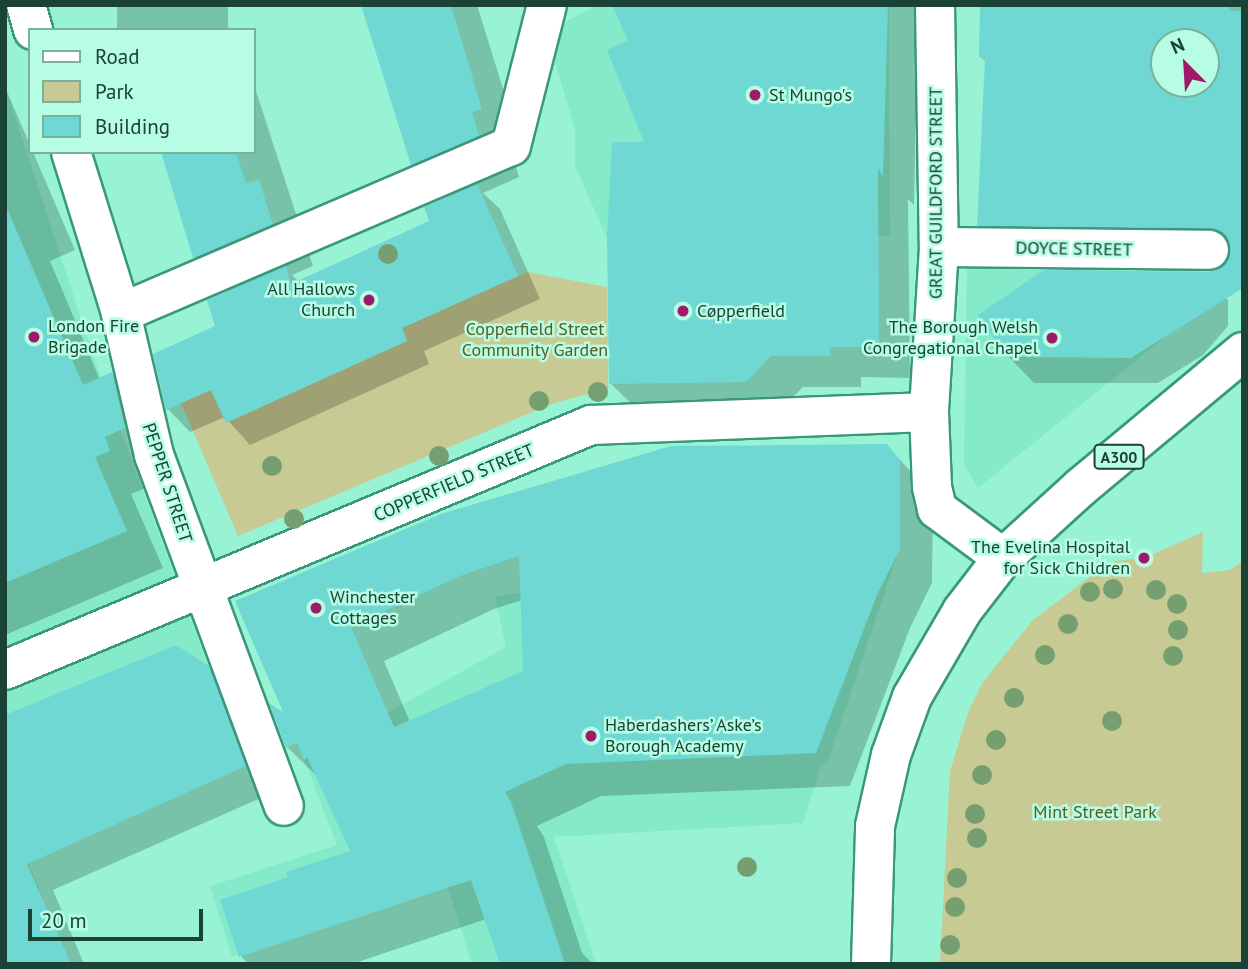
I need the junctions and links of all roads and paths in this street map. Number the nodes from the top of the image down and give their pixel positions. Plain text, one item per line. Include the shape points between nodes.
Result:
1 (26, 5) edge
2 (547, 5) edge
3 (935, 5) edge
4 (32, 28) edge
5 (72, 154) edge
6 (939, 247) junction
7 (1209, 250) dead end
8 (121, 313) junction
9 (1243, 352) edge
10 (929, 412) junction
11 (1003, 558) junction
12 (204, 588) junction
13 (5, 670) edge
14 (284, 806) dead end
15 (871, 964) edge

1 - 4 street
2 - 8 street via 511,146
3 - 6 street, GREAT GUILDFORD STREET
5 - 8 street, PEPPER STREET
6 - 7 street, DOYCE STREET
6 - 10 street, GREAT GUILDFORD STREET
8 - 12 street, PEPPER STREET via 154,454
9 - 11 street, A300 via 1073,493
10 - 11 street, GREAT GUILDFORD STREET via 937,509
10 - 12 street, COPPERFIELD STREET via 591,425
11 - 15 street, A300 via 962,611 918,686 891,755 875,826
12 - 13 street, COPPERFIELD STREET
12 - 14 street, PEPPER STREET

